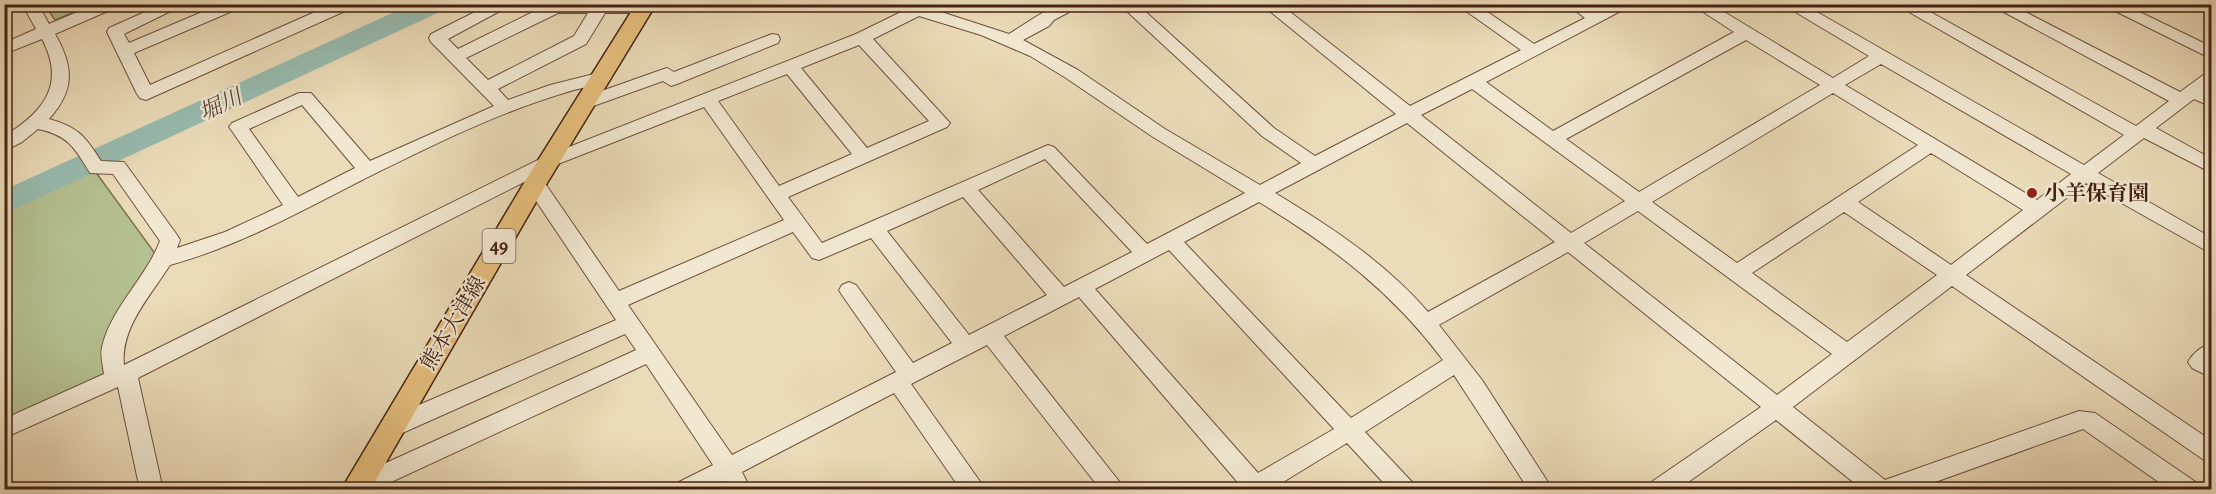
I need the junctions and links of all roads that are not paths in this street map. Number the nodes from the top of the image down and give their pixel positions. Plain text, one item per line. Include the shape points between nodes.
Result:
1 (30, 4) edge
2 (111, 4) edge
3 (177, 4) edge
4 (236, 4) edge
5 (348, 4) edge
6 (505, 4) edge
7 (896, 4) edge
8 (1076, 4) edge
9 (1127, 4) edge
10 (1294, 4) edge
11 (1464, 4) edge
12 (1575, 4) edge
13 (1626, 4) edge
14 (1699, 4) edge
15 (1790, 4) edge
16 (1903, 4) edge
17 (1997, 4) edge
18 (2109, 4) edge
19 (602, 6) edge
20 (645, 6) edge
21 (925, 8) edge
22 (1273, 8) edge
23 (1597, 19) junction
24 (45, 33) junction
25 (1745, 33) junction
26 (862, 38) junction
27 (772, 39) dead end
28 (1010, 40) junction
29 (4, 49) edge
30 (125, 51) junction
31 (1533, 51) junction
32 (2211, 54) edge
33 (455, 57) junction
34 (1880, 57) junction
35 (790, 66) junction
36 (2211, 76) edge
37 (602, 78) junction
38 (1473, 81) junction
39 (1832, 85) junction
40 (486, 88) junction
41 (2187, 96) junction
42 (707, 98) junction
43 (2211, 101) edge
44 (585, 103) junction
45 (506, 108) junction
46 (1409, 114) junction
47 (36, 123) junction
48 (2140, 132) junction
49 (1552, 139) junction
50 (4, 145) edge
51 (1931, 145) junction
52 (863, 156) junction
53 (552, 160) junction
54 (1314, 164) junction
55 (2211, 166) edge
56 (367, 170) junction
57 (2086, 174) junction
58 (535, 184) junction
59 (966, 188) junction
60 (1261, 193) junction
61 (775, 195) junction
62 (1639, 202) junction
63 (1844, 202) junction
64 (295, 208) junction
65 (2038, 210) junction
66 (796, 223) junction
67 (874, 228) junction
68 (1172, 241) junction
69 (1569, 243) junction
70 (2211, 247) edge
71 (1146, 254) junction
72 (163, 259) junction
73 (1737, 273) junction
74 (1951, 275) junction
75 (1081, 286) junction
76 (849, 290) dead end
77 (1061, 297) junction
78 (614, 302) junction
79 (629, 323) junction
80 (1425, 323) junction
81 (990, 333) junction
82 (966, 346) junction
83 (2211, 351) edge
84 (649, 353) junction
85 (1848, 354) junction
86 (1456, 363) junction
87 (2211, 370) edge
88 (120, 377) junction
89 (903, 378) junction
90 (1776, 408) junction
91 (392, 427) junction
92 (4, 429) edge
93 (1349, 431) junction
94 (2211, 453) edge
95 (728, 468) junction
96 (355, 488) edge
97 (1254, 488) edge
98 (152, 489) edge
99 (685, 489) edge
100 (740, 489) edge
101 (975, 489) edge
102 (1114, 489) edge
103 (1405, 489) edge
104 (1542, 489) edge
105 (1658, 489) edge
106 (1883, 489) edge
107 (2189, 489) edge

1 - 24 street
2 - 24 street
3 - 30 street via 115,32
4 - 30 street
5 - 30 street via 146,94
6 - 33 street via 436,38
7 - 21 street
8 - 28 street
9 - 54 street via 1268,132
10 - 22 street
11 - 31 street
12 - 23 street
13 - 23 street
14 - 25 street
15 - 34 street
16 - 48 street
17 - 41 street
18 - 32 street
19 - 20 street
19 - 33 street via 555,8
19 - 40 street via 580,40
20 - 37 main road, 熊本大津線 / 49
21 - 26 street
21 - 28 street
22 - 46 street
23 - 31 street
24 - 29 street
24 - 47 street via 59,58 61,86
25 - 39 street
25 - 49 street
26 - 35 street
26 - 52 street via 941,123
27 - 44 street via 671,80 667,74
28 - 60 street via 1073,73 1159,132
31 - 38 street
33 - 40 street
34 - 39 street
34 - 57 street
35 - 42 street
35 - 52 street
36 - 41 street
37 - 44 main road, 熊本大津線 / 49
37 - 45 street via 571,83
38 - 46 street
38 - 49 street
39 - 51 street
39 - 62 street
40 - 45 street
41 - 43 street
41 - 48 street
42 - 53 street
42 - 61 street
44 - 53 main road, 熊本大津線 / 49
45 - 56 street
46 - 54 street
46 - 69 street
47 - 50 street
47 - 72 street via 75,135 96,168 118,167 170,240
48 - 55 street
48 - 57 street
49 - 62 street
51 - 63 street
51 - 65 street
52 - 61 street
53 - 58 main road, 熊本大津線 / 49
53 - 88 street
54 - 60 street
56 - 64 street
56 - 64 street via 305,98 238,127
57 - 65 street
57 - 70 street
58 - 78 street
58 - 91 main road, 熊本大津線 / 49
59 - 67 street
59 - 71 street via 1048,151
59 - 77 street
60 - 68 street
60 - 80 street via 1350,252 1397,292
61 - 66 street
62 - 69 street
62 - 73 street
63 - 73 street
63 - 74 street
64 - 72 street via 235,237
65 - 74 street
66 - 67 street via 819,253
66 - 78 street
67 - 82 street
68 - 71 street
68 - 93 street
69 - 80 street
69 - 90 street
71 - 75 street
72 - 88 street via 118,330 112,349
73 - 85 street
74 - 85 street
74 - 94 street
75 - 77 street
75 - 97 street
76 - 89 street
77 - 81 street
78 - 79 street
79 - 84 street
79 - 91 street
80 - 86 street
81 - 82 street
81 - 102 street
82 - 89 street
83 - 87 street via 2199,362
84 - 95 street
84 - 96 street
85 - 90 street
86 - 93 street
86 - 104 street
88 - 92 street
88 - 98 street
89 - 95 street
89 - 101 street
90 - 105 street
90 - 106 street
91 - 96 main road, 熊本大津線 / 49
93 - 97 street
93 - 103 street
95 - 99 street
95 - 100 street
106 - 107 street via 2079,420 2087,420

